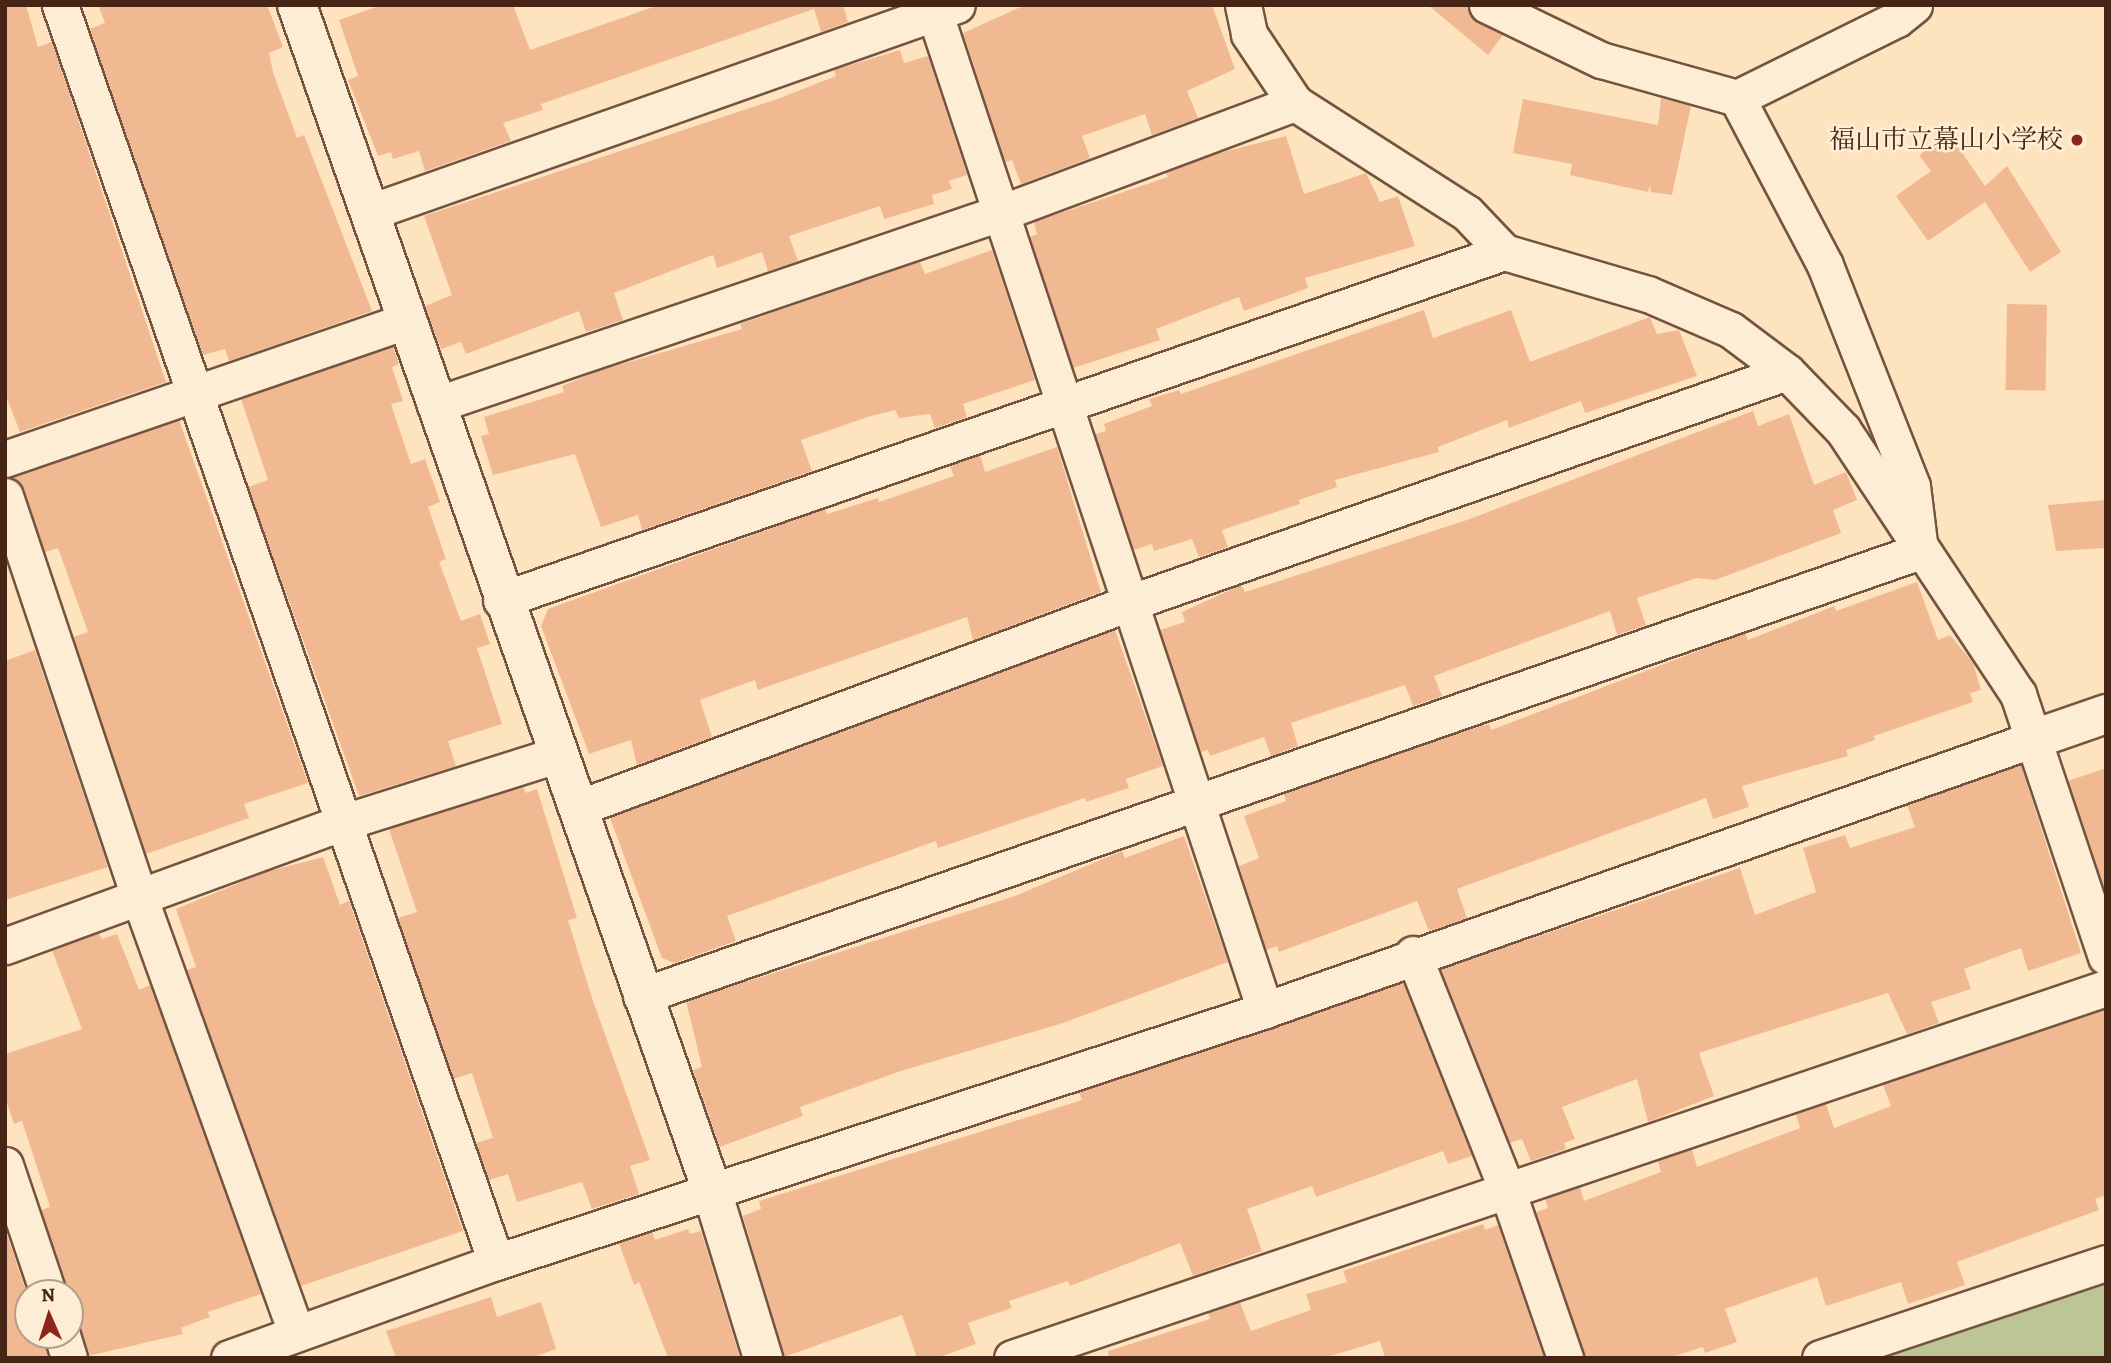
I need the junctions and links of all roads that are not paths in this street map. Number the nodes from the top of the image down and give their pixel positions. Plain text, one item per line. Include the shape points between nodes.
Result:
1 (60, 5) edge
2 (297, 5) edge
3 (1243, 5) edge
4 (1487, 5) edge
5 (1914, 5) edge
6 (941, 8) edge
7 (1737, 98) junction
8 (1295, 103) junction
9 (373, 211) junction
10 (1003, 212) junction
11 (1504, 252) junction
12 (408, 320) junction
13 (1787, 372) junction
14 (196, 393) junction
15 (435, 405) junction
16 (1067, 405) junction
17 (5, 459) edge
18 (5, 496) edge
19 (1920, 551) junction
20 (501, 600) junction
21 (1132, 602) junction
22 (2106, 714) edge
23 (2034, 739) junction
24 (556, 755) junction
25 (1198, 804) junction
26 (578, 808) junction
27 (344, 822) junction
28 (139, 899) junction
29 (5, 946) edge
30 (1413, 954) junction
31 (2106, 957) edge
32 (2106, 988) edge
33 (641, 996) junction
34 (1265, 1010) junction
35 (5, 1166) edge
36 (712, 1191) junction
37 (1508, 1193) junction
38 (496, 1262) junction
39 (2106, 1263) edge
40 (43, 1279) edge
41 (296, 1332) junction
42 (229, 1358) edge
43 (763, 1358) edge
44 (1012, 1358) edge
45 (1565, 1358) edge
46 (1820, 1358) edge

1 - 14 street
2 - 9 street
3 - 8 street via 1249,34
4 - 7 street via 1601,60
5 - 7 street via 1897,19
6 - 9 street
6 - 10 street
7 - 19 street via 1825,265 1912,486
8 - 10 street
8 - 11 street via 1467,214
9 - 12 street
10 - 15 street
10 - 16 street
11 - 13 street via 1648,294 1731,330
11 - 16 street
12 - 14 street
12 - 15 street
13 - 19 street via 1843,430
13 - 21 street
14 - 17 street
14 - 27 street
15 - 20 street
16 - 20 street
16 - 21 street
18 - 28 street
19 - 23 street via 2018,694
19 - 25 street
20 - 24 street
21 - 25 street
21 - 26 street
22 - 23 street
23 - 30 street
23 - 31 street
24 - 26 street
24 - 27 street
25 - 33 street
25 - 34 street
26 - 33 street
27 - 28 street
27 - 38 street
28 - 29 street
28 - 41 street
30 - 34 street
30 - 37 street
32 - 37 street
33 - 36 street
34 - 36 street
35 - 40 street
36 - 38 street
36 - 43 street
37 - 44 street
37 - 45 street
38 - 41 street
39 - 46 street
41 - 42 street

